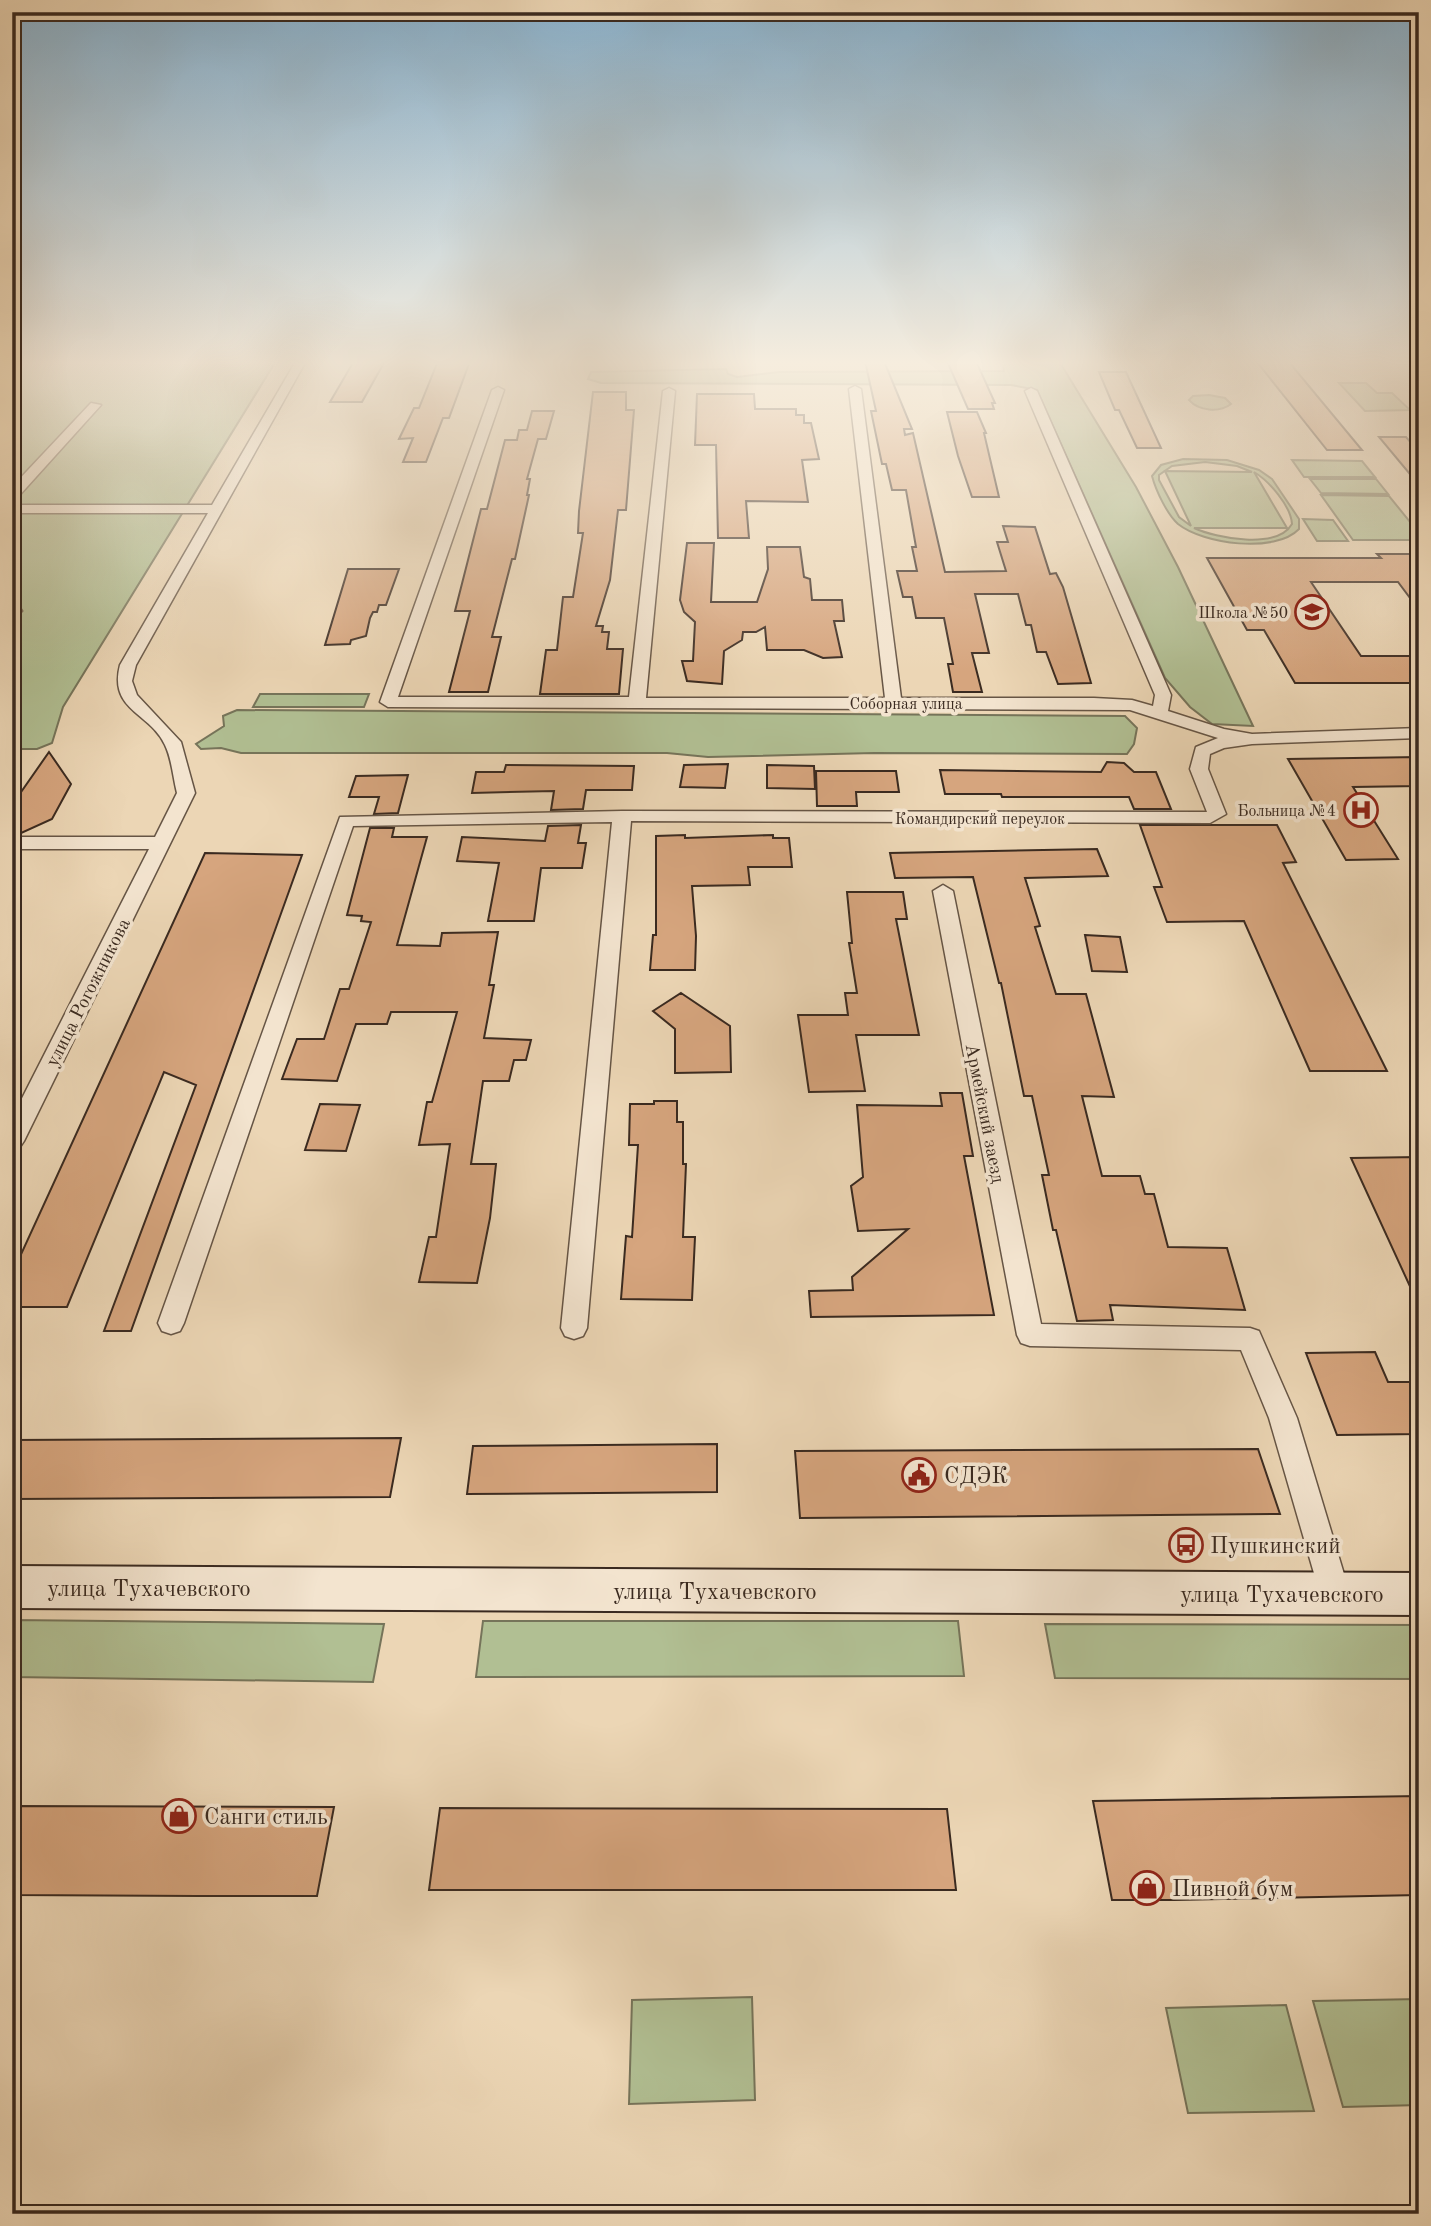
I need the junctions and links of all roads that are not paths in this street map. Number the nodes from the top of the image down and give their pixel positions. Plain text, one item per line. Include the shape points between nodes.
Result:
1 (40, 465) edge
2 (241, 465) edge
3 (472, 465) edge
4 (661, 465) edge
5 (864, 465) edge
6 (1063, 465) edge
7 (12, 495) edge
8 (12, 509) edge
9 (215, 509) junction
10 (637, 702) junction
11 (894, 703) junction
12 (1160, 712) junction
13 (1419, 733) edge
14 (1252, 739) junction
15 (622, 816) junction
16 (12, 843) edge
17 (161, 843) junction
18 (943, 891) dead end
19 (12, 1142) edge
20 (171, 1324) dead end
21 (574, 1328) dead end
22 (12, 1587) edge
23 (1335, 1594) junction
24 (1419, 1594) edge

1 - 7 street
2 - 9 street, улица Рогожникова
3 - 10 street, Соборная улица via 388,702
4 - 10 street
5 - 11 street
6 - 12 street via 1163,695
8 - 9 street
9 - 17 street, улица Рогожникова via 128,665 124,681 130,697 173,742 186,793
10 - 11 street, Соборная улица
11 - 12 street, Соборная улица via 1094,703
12 - 14 street, Соборная улица via 1221,734
13 - 14 street, Соборная улица
14 - 15 street, Командирский переулок via 1220,743 1202,751 1199,769 1217,814 1210,818
15 - 20 street, Командирский переулок via 346,821
15 - 21 street
16 - 17 street
17 - 19 street, улица Рогожникова
18 - 23 street, Армейский заезд via 1030,1335 1250,1339 1283,1418
22 - 23 main road, улица Тухачевского
23 - 24 main road, улица Тухачевского

